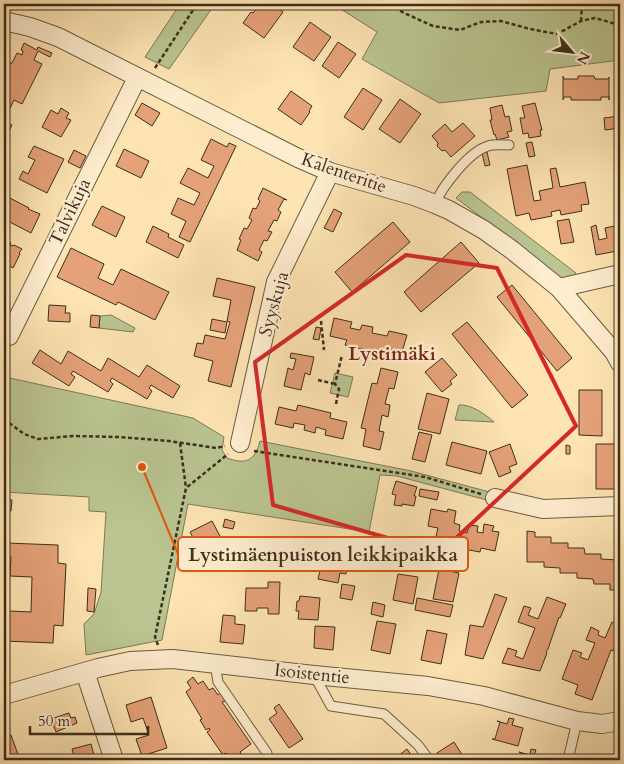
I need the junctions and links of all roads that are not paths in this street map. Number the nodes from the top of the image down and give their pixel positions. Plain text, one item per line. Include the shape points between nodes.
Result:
1 (4, 21) edge
2 (134, 84) dead end
3 (508, 145) dead end
4 (330, 172) junction
5 (435, 204) junction
6 (620, 274) edge
7 (559, 288) junction
8 (4, 337) edge
9 (620, 363) edge
10 (240, 443) road end
11 (495, 498) road end
12 (620, 506) edge
13 (214, 664) junction
14 (85, 672) junction
15 (314, 675) junction
16 (4, 695) edge
17 (577, 721) junction
18 (620, 721) edge
19 (114, 760) edge
20 (265, 760) edge
21 (428, 760) edge
22 (568, 760) edge

1 - 4 street, Kalenteritie via 58,37
2 - 8 street, Talvikuja via 9,336
3 - 5 lane via 490,145 477,151 440,192
4 - 5 street, Kalenteritie
4 - 10 street, Syyskuja via 276,282
5 - 7 street, Kalenteritie via 484,230
6 - 7 street
7 - 9 street, Kalenteritie
11 - 12 street via 543,509
13 - 14 street, Isoistentie via 161,659 130,661
13 - 15 street, Isoistentie
13 - 20 lane via 218,682 267,753
14 - 16 street, Isoistentie
14 - 19 street
15 - 17 street, Isoistentie via 428,686 484,696
15 - 21 lane via 331,706 384,714 418,745
17 - 18 street, Isoistentie via 602,724
17 - 22 lane

